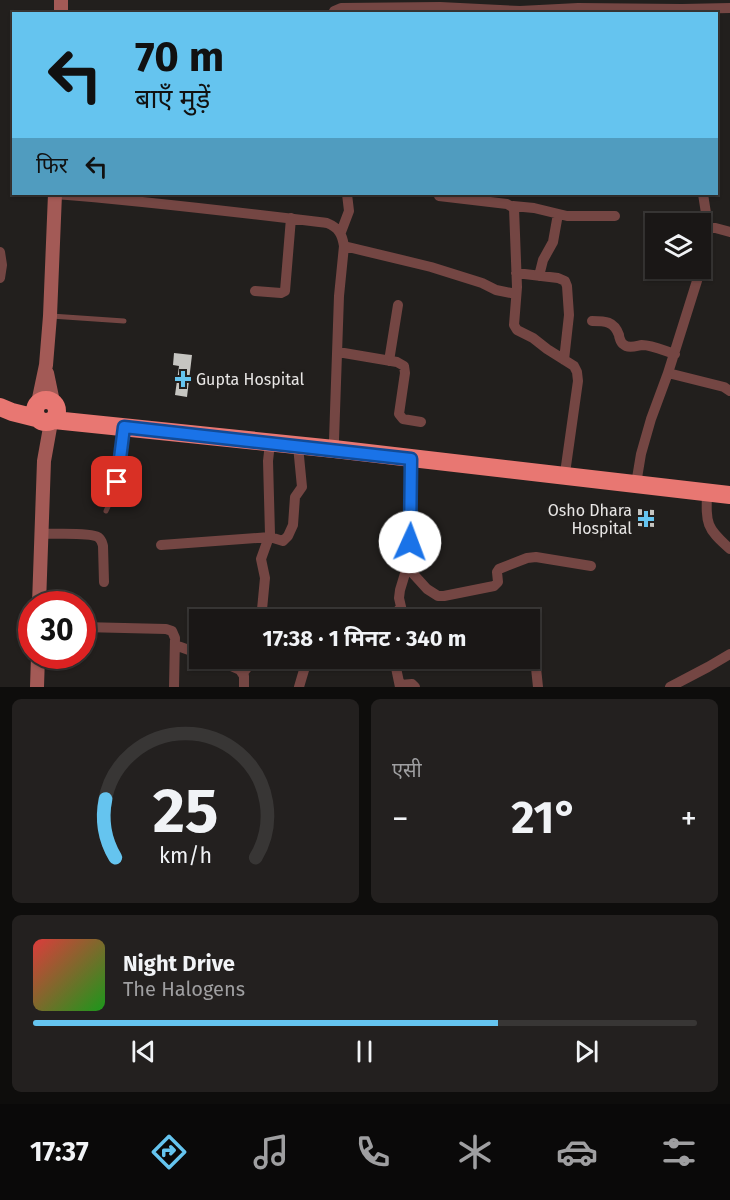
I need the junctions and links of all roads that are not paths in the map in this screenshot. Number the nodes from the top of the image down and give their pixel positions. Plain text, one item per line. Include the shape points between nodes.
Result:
1 (520, 6) edge
2 (440, 7) edge
3 (578, 7) edge
4 (333, 8) edge
5 (682, 8) edge
6 (730, 9) edge
7 (376, 11) edge
8 (54, 195) edge
9 (67, 195) edge
10 (347, 195) edge
11 (703, 195) edge
12 (439, 196) dead end
13 (513, 206) junction
14 (706, 213) edge
15 (558, 214) junction
16 (615, 216) dead end
17 (291, 218) junction
18 (711, 227) edge
19 (341, 232) junction
20 (730, 232) edge
21 (344, 246) junction
22 (0, 252) edge
23 (516, 273) junction
24 (539, 276) junction
25 (0, 278) edge
26 (698, 279) edge
27 (255, 291) dead end
28 (516, 294) junction
29 (398, 305) dead end
30 (50, 316) junction
31 (124, 321) dead end
32 (592, 321) dead end
33 (338, 352) junction
34 (675, 354) junction
35 (564, 360) junction
36 (389, 361) junction
37 (668, 373) junction
38 (730, 391) edge
39 (0, 402) edge
40 (0, 407) edge
41 (46, 412) junction
42 (421, 422) dead end
43 (124, 427) junction
44 (334, 440) junction
45 (270, 443) junction
46 (298, 446) junction
47 (411, 459) junction
48 (566, 466) junction
49 (637, 479) junction
50 (730, 485) edge
51 (707, 492) junction
52 (730, 495) edge
53 (106, 511) dead end
54 (41, 534) junction
55 (270, 537) junction
56 (161, 544) dead end
57 (730, 549) edge
58 (591, 566) dead end
59 (406, 567) junction
60 (104, 582) dead end
61 (39, 591) edge
62 (401, 607) edge
63 (262, 609) edge
64 (96, 627) edge
65 (175, 645) junction
66 (189, 650) edge
67 (730, 654) edge
68 (38, 669) edge
69 (238, 669) edge
70 (246, 669) edge
71 (304, 669) edge
72 (396, 669) edge
73 (536, 669) edge
74 (243, 673) junction
75 (400, 686) edge
76 (37, 687) edge
77 (174, 687) edge
78 (244, 687) edge
79 (299, 687) edge
80 (415, 687) edge
81 (538, 687) edge
82 (670, 687) edge

1 - 2 street
1 - 3 street
2 - 7 street
3 - 5 street
4 - 7 street
5 - 6 street
8 - 30 street
9 - 17 street
10 - 19 street via 349,210
11 - 14 street
12 - 13 street
13 - 15 street
13 - 23 street
15 - 16 street
15 - 24 street via 553,242
17 - 19 street via 327,223
17 - 27 street via 285,291
18 - 20 street
19 - 21 street
21 - 28 street via 431,267
21 - 33 street
22 - 25 street
23 - 24 street
23 - 28 street
24 - 35 street via 562,279 567,286 569,315
26 - 34 street
28 - 35 street via 516,328
29 - 36 street
30 - 31 lane
30 - 41 street
32 - 34 street via 610,322 624,345 645,345
33 - 36 street
33 - 44 street
34 - 37 street
35 - 48 street via 576,369 578,381
36 - 42 street via 405,368 399,414 403,419
37 - 38 street
37 - 49 street via 640,454
39 - 41 highway via 14,400
40 - 41 highway via 12,412
41 - 43 highway
41 - 44 highway
41 - 54 street
43 - 45 highway
43 - 53 lane via 117,482
44 - 48 highway
45 - 46 highway
45 - 55 street
46 - 47 highway
46 - 55 street via 302,487 295,497 292,525 283,541
47 - 49 highway
47 - 59 street via 411,525
48 - 49 highway
49 - 50 highway
49 - 51 highway
51 - 52 highway
51 - 57 street via 709,526
54 - 60 street via 98,537 103,546
54 - 61 street
55 - 56 street
55 - 63 street via 261,559 265,578
58 - 59 street via 527,558 498,570 494,586 444,596 432,593
59 - 62 street via 400,590
64 - 65 street via 169,630 174,634
65 - 66 street
65 - 77 street
67 - 82 street
68 - 76 street
69 - 74 street
70 - 74 street
71 - 79 street
72 - 75 street
73 - 81 street
74 - 78 street
75 - 80 street

